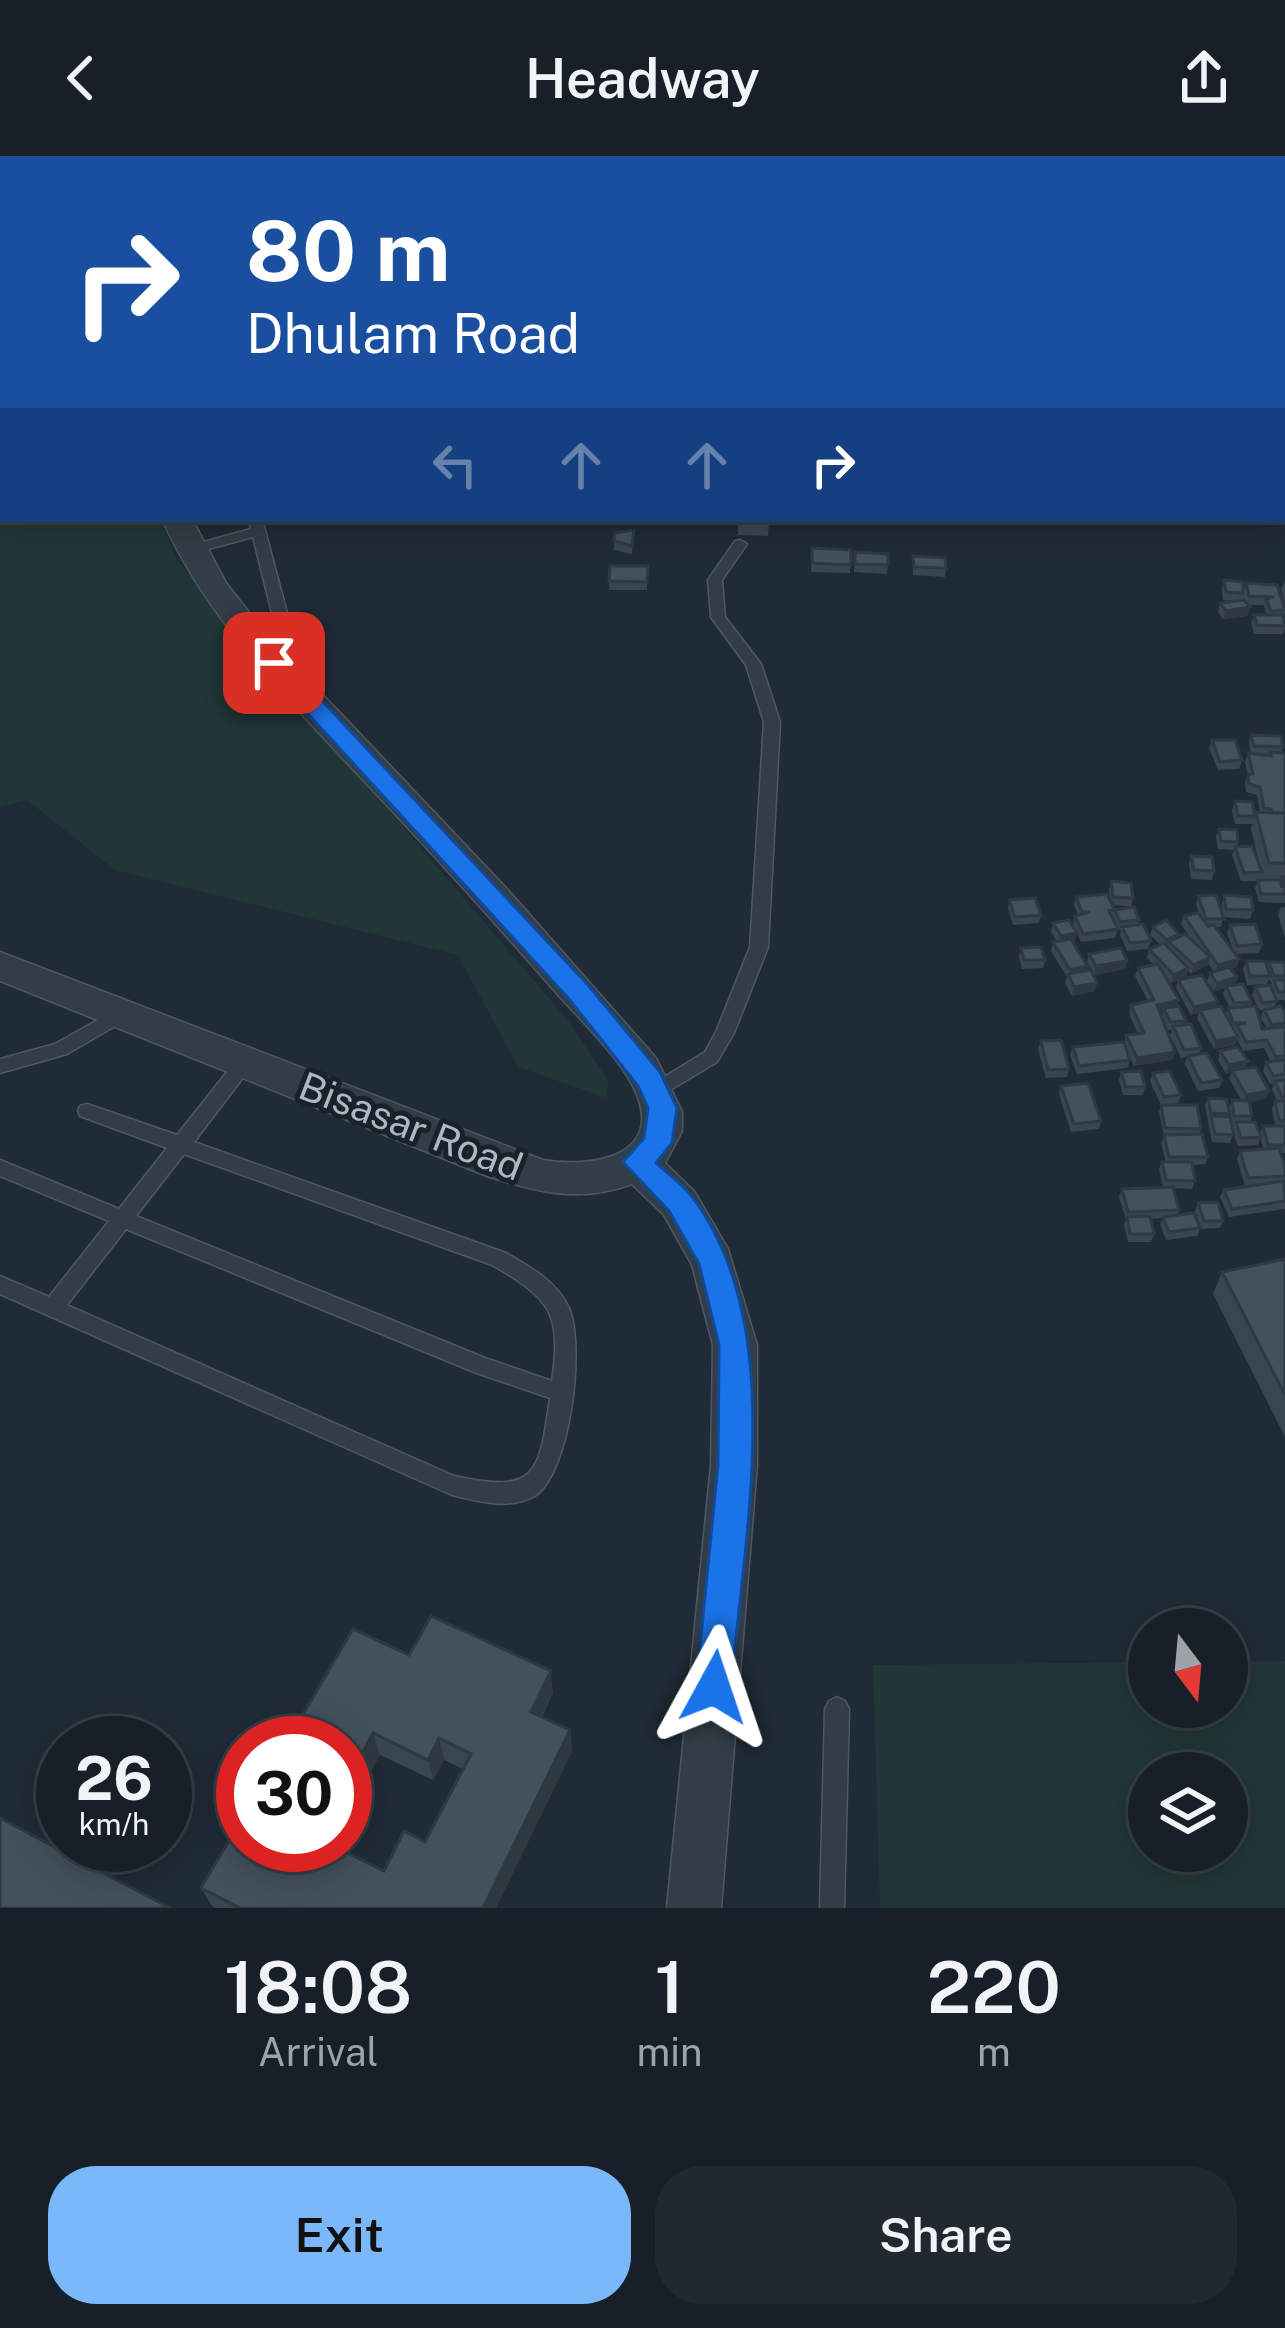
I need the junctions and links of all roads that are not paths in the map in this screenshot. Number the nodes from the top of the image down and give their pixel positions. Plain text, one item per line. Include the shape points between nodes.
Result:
1 (256, 525) edge
2 (184, 535) edge
3 (740, 544) dead end
4 (302, 697) junction
5 (0, 966) edge
6 (121, 1014) junction
7 (244, 1062) junction
8 (0, 1066) edge
9 (655, 1092) junction
10 (87, 1111) dead end
11 (178, 1147) junction
12 (638, 1162) junction
13 (0, 1168) edge
14 (123, 1216) junction
15 (0, 1285) edge
16 (52, 1309) junction
17 (561, 1394) junction
18 (837, 1709) dead end
19 (694, 1908) edge
20 (832, 1908) edge

1 - 2 lane
1 - 4 lane
2 - 4 street via 219,596
3 - 9 lane via 715,580 718,617 753,664 772,722 759,947 711,1057
4 - 9 street via 579,992
5 - 6 street, Bisasar Road
6 - 7 street, Bisasar Road
6 - 8 lane via 62,1049
7 - 11 lane
7 - 12 street, Bisasar Road via 556,1179 591,1180
9 - 12 street via 662,1128
10 - 11 lane
11 - 14 lane
11 - 17 lane via 499,1259 540,1281 566,1328
12 - 19 street via 679,1203 713,1262 735,1345 734,1465
13 - 14 lane
14 - 16 lane
14 - 17 lane
15 - 16 lane
16 - 17 lane via 494,1496 514,1495 542,1478
18 - 20 lane

